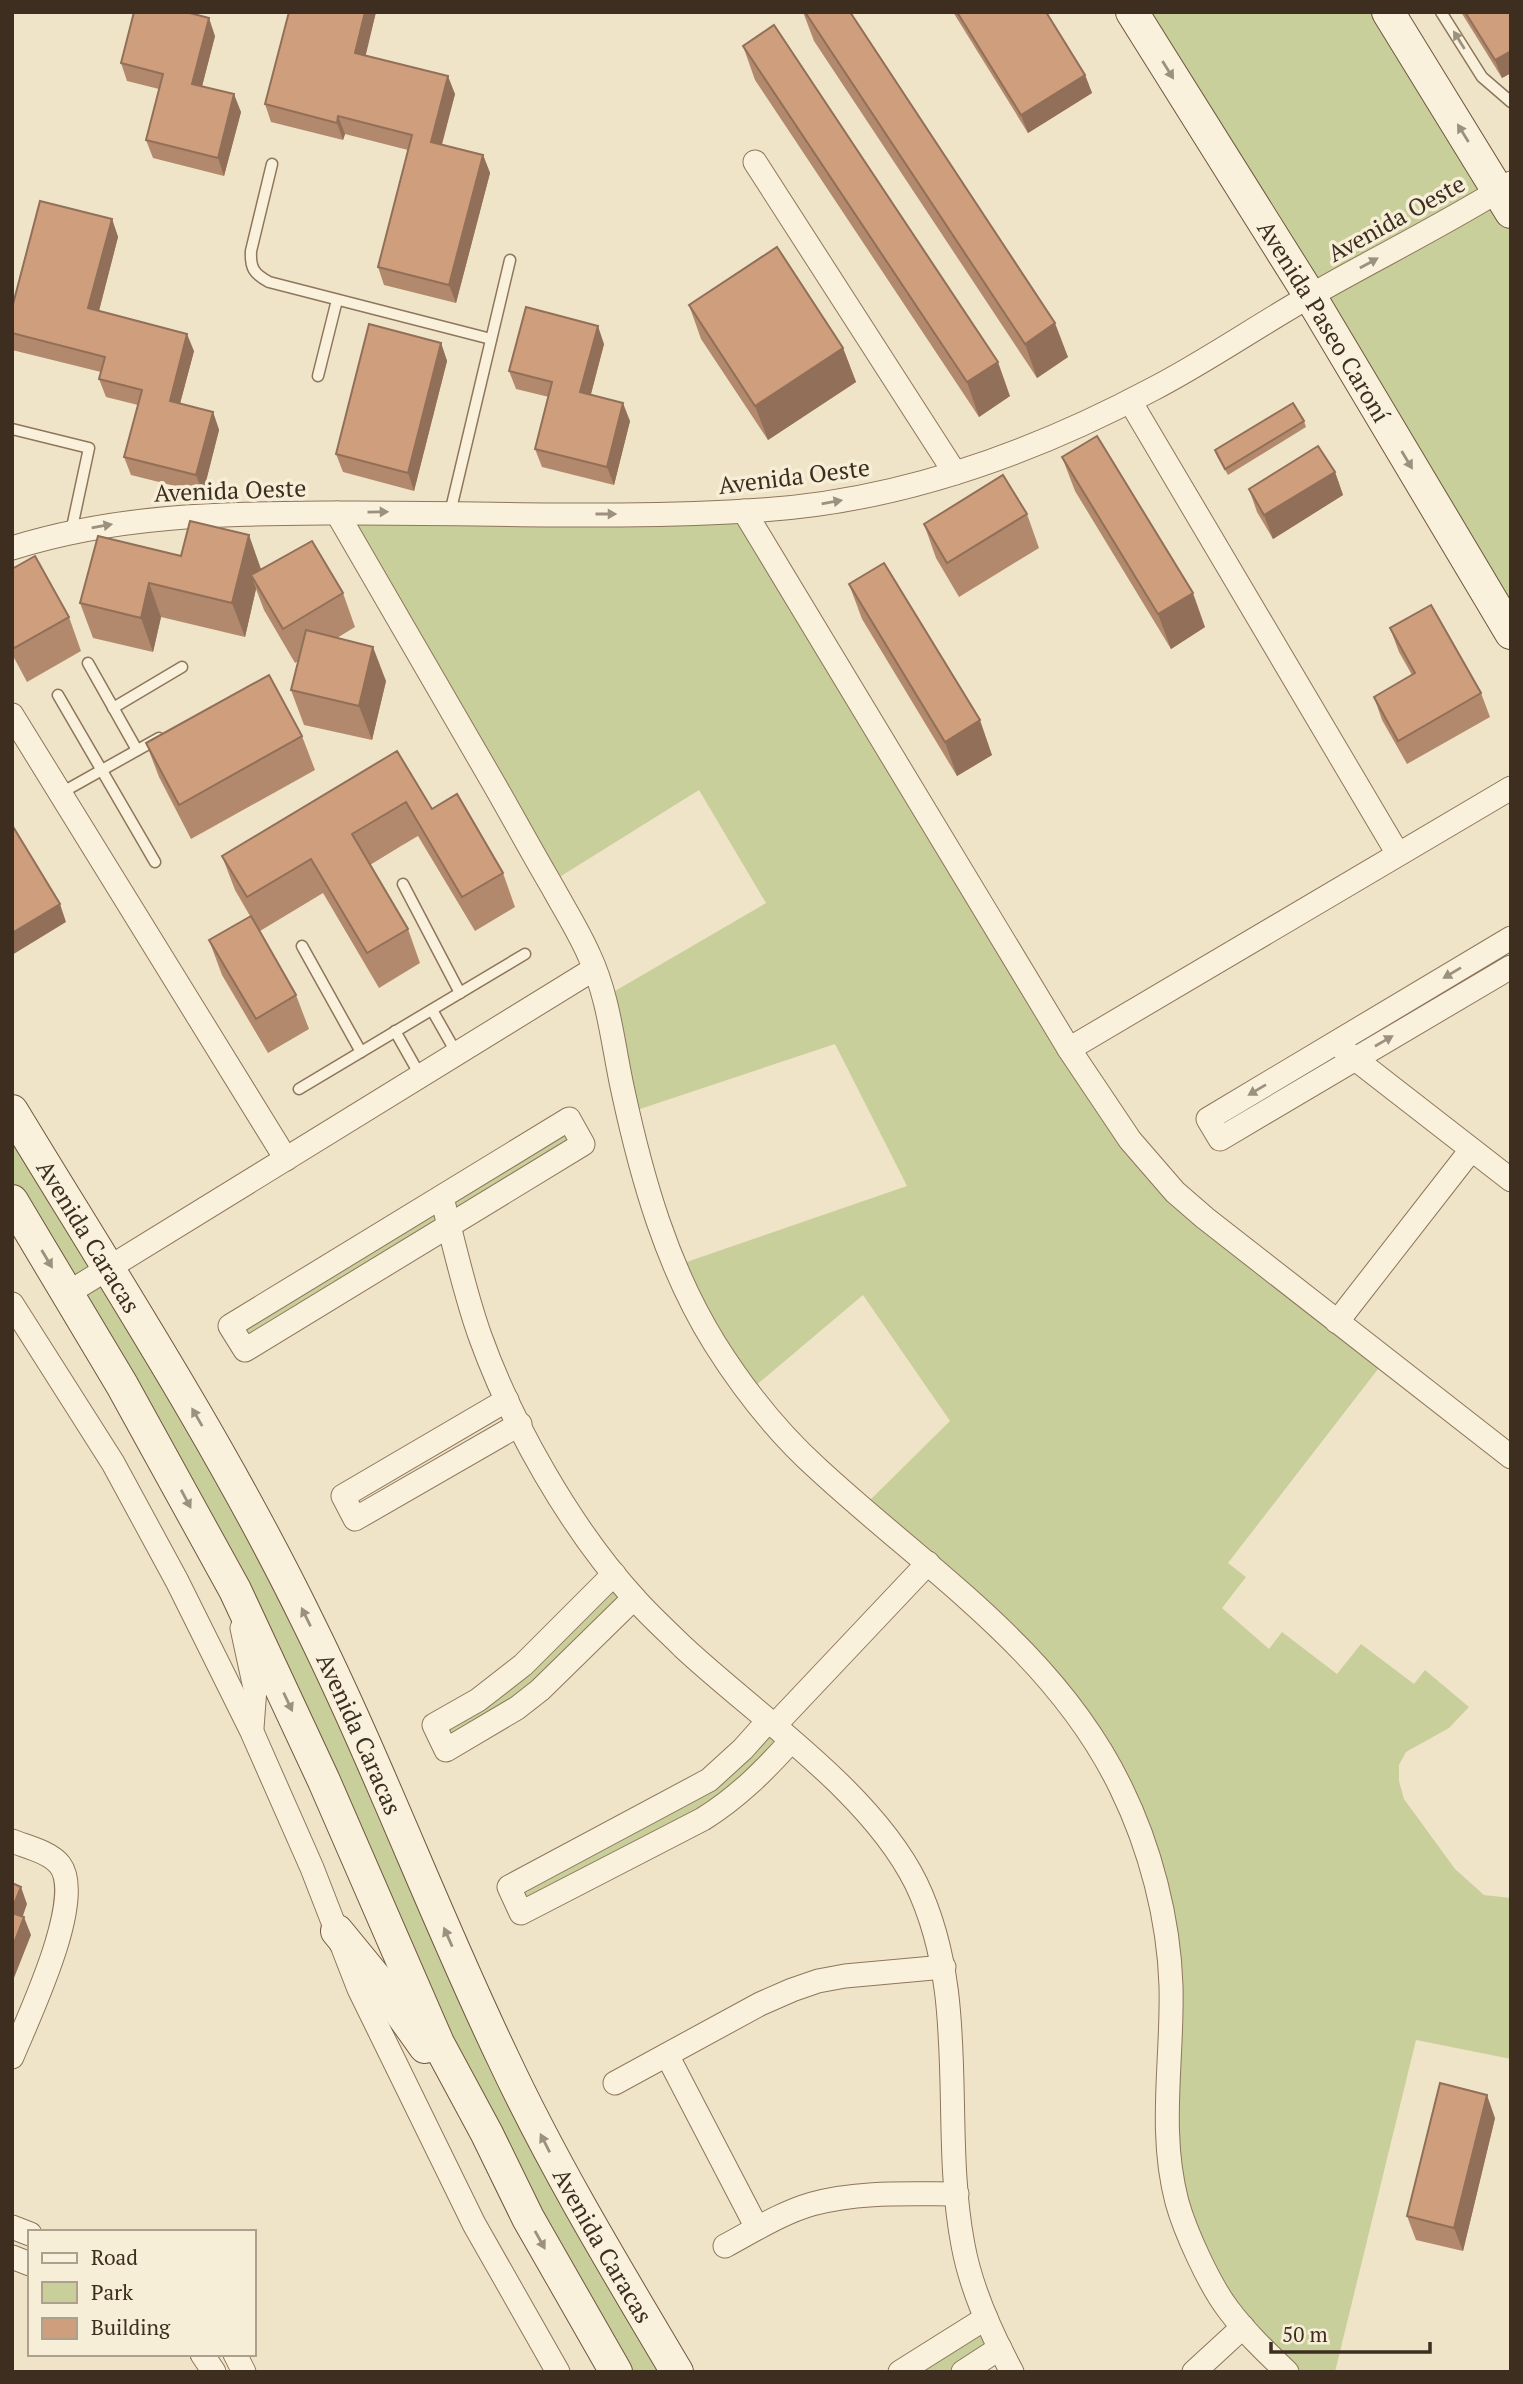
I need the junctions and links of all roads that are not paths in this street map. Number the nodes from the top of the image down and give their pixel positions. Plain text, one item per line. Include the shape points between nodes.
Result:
1 (1132, 12) edge
2 (1388, 12) edge
3 (1441, 12) edge
4 (1511, 102) edge
5 (755, 162) dead end
6 (272, 164) dead end
7 (1507, 195) edge
8 (510, 260) dead end
9 (1310, 296) junction
10 (337, 300) junction
11 (491, 339) junction
12 (318, 376) dead end
13 (1130, 401) junction
14 (12, 429) edge
15 (955, 473) junction
16 (744, 511) junction
17 (337, 513) junction
18 (450, 513) junction
19 (71, 532) junction
20 (12, 548) edge
21 (1511, 633) edge
22 (88, 663) dead end
23 (181, 667) dead end
24 (58, 695) dead end
25 (113, 708) junction
26 (12, 715) edge
27 (172, 730) edge
28 (137, 750) junction
29 (102, 770) junction
30 (1511, 788) edge
31 (61, 793) junction
32 (1398, 855) junction
33 (155, 862) dead end
34 (403, 884) dead end
35 (1511, 938) edge
36 (302, 946) dead end
37 (525, 954) dead end
38 (1511, 967) edge
39 (594, 969) junction
40 (460, 993) junction
41 (432, 1010) junction
42 (395, 1031) junction
43 (1336, 1043) junction
44 (1069, 1049) junction
45 (361, 1052) junction
46 (457, 1054) junction
47 (1355, 1058) junction
48 (421, 1077) junction
49 (299, 1089) dead end
50 (12, 1111) edge
51 (1471, 1150) junction
52 (286, 1159) junction
53 (1511, 1180) edge
54 (442, 1198) junction
55 (12, 1201) edge
56 (449, 1225) junction
57 (108, 1268) junction
58 (68, 1293) junction
59 (12, 1304) edge
60 (1337, 1322) junction
61 (508, 1400) junction
62 (520, 1424) junction
63 (1511, 1457) edge
64 (928, 1563) junction
65 (614, 1574) junction
66 (234, 1590) junction
67 (634, 1598) junction
68 (778, 1730) junction
69 (252, 1732) junction
70 (12, 1841) edge
71 (337, 1931) junction
72 (944, 1967) junction
73 (667, 2055) junction
74 (12, 2057) edge
75 (615, 2083) dead end
76 (479, 2120) junction
77 (957, 2194) junction
78 (757, 2228) junction
79 (725, 2246) dead end
80 (986, 2318) junction
81 (1243, 2327) junction
82 (1000, 2348) junction
83 (203, 2356) edge
84 (236, 2356) edge
85 (214, 2372) edge
86 (244, 2372) edge
87 (558, 2372) edge
88 (617, 2372) edge
89 (677, 2372) edge
90 (900, 2372) edge
91 (963, 2372) edge
92 (1012, 2372) edge
93 (1194, 2372) edge
94 (1287, 2372) edge

1 -> 9 street, Avenida Paseo Caroní
7 -> 2 street
4 -> 3 lane via 1482,77
5 - 15 street
6 - 10 lane via 250,265 269,282
9 -> 7 street, Avenida Oeste
8 - 11 lane
9 - 13 street, Avenida Oeste
9 -> 21 street, Avenida Paseo Caroní
10 - 11 lane
10 - 12 lane
11 - 18 lane
13 - 15 street, Avenida Oeste via 1037,444
13 - 32 street
14 - 19 lane via 89,448
16 -> 15 street, Avenida Oeste via 856,498
18 -> 16 street, Avenida Oeste
16 - 44 street
17 -> 18 street, Avenida Oeste
19 -> 17 street, Avenida Oeste via 169,517
17 - 39 street via 515,820
19 - 20 street, Avenida Oeste
22 - 25 lane
23 - 25 lane
24 - 29 lane
25 - 28 lane
26 - 31 street
27 - 28 lane
28 - 29 lane
29 - 31 lane
29 - 33 lane
30 - 32 street
31 - 52 street
32 - 44 street
34 - 40 lane
35 -> 43 street
36 - 45 lane
37 - 40 lane
47 -> 38 street
39 - 46 street
39 - 64 street via 650,1200 701,1320 743,1385 784,1436
40 - 41 lane
41 - 42 lane
41 - 46 lane
42 - 45 lane
42 - 48 lane
43 - 47 street
43 -> 47 street via 1208,1119 1220,1139
44 - 60 street via 1130,1140 1175,1192
45 - 49 lane
46 - 48 street
47 - 51 street
48 - 52 street
50 - 57 street, Avenida Caracas
51 - 53 street
51 - 60 street
52 - 57 street
54 - 56 street
54 - 56 street via 569,1119 583,1144
54 - 56 street via 230,1326 246,1350
55 -> 58 street, Avenida Caracas
56 - 61 street via 480,1335
57 - 58 street
89 -> 57 street, Avenida Caracas via 574,2197 517,2088 279,1564
58 -> 66 street, Avenida Caracas
59 - 69 street via 113,1463
60 - 63 street
61 - 62 street
61 - 62 street via 343,1496 355,1519
62 - 65 street via 568,1508
64 - 68 street
64 - 81 street via 988,1615 1062,1693 1108,1759 1130,1807 1152,1871 1167,1946 1171,1993 1167,2136 1177,2203 1223,2303
65 - 67 street
65 - 67 street via 523,1665 478,1700 434,1725 446,1750 517,1709
66 - 69 street via 255,1688
66 -> 76 street, Avenida Caracas via 319,1769 438,2043
67 - 68 street
68 - 68 street via 743,1749 709,1780 509,1887 521,1913 722,1807 744,1791
68 - 72 street via 864,1810 891,1844 928,1910
69 - 71 street
70 - 74 street via 62,1867 67,1899 53,1955
71 - 76 street
71 - 87 street via 359,1989 474,2224
72 - 73 street via 818,1981 760,2004
72 - 77 street
73 - 75 street
73 - 78 street
76 -> 88 street, Avenida Caracas via 528,2218
77 - 78 street via 834,2199 810,2204
77 - 80 street via 963,2246
78 - 79 street
80 - 82 street
80 - 90 street
81 - 93 street
81 - 94 street
82 - 91 street
82 - 92 street
83 - 85 street
84 - 86 street

